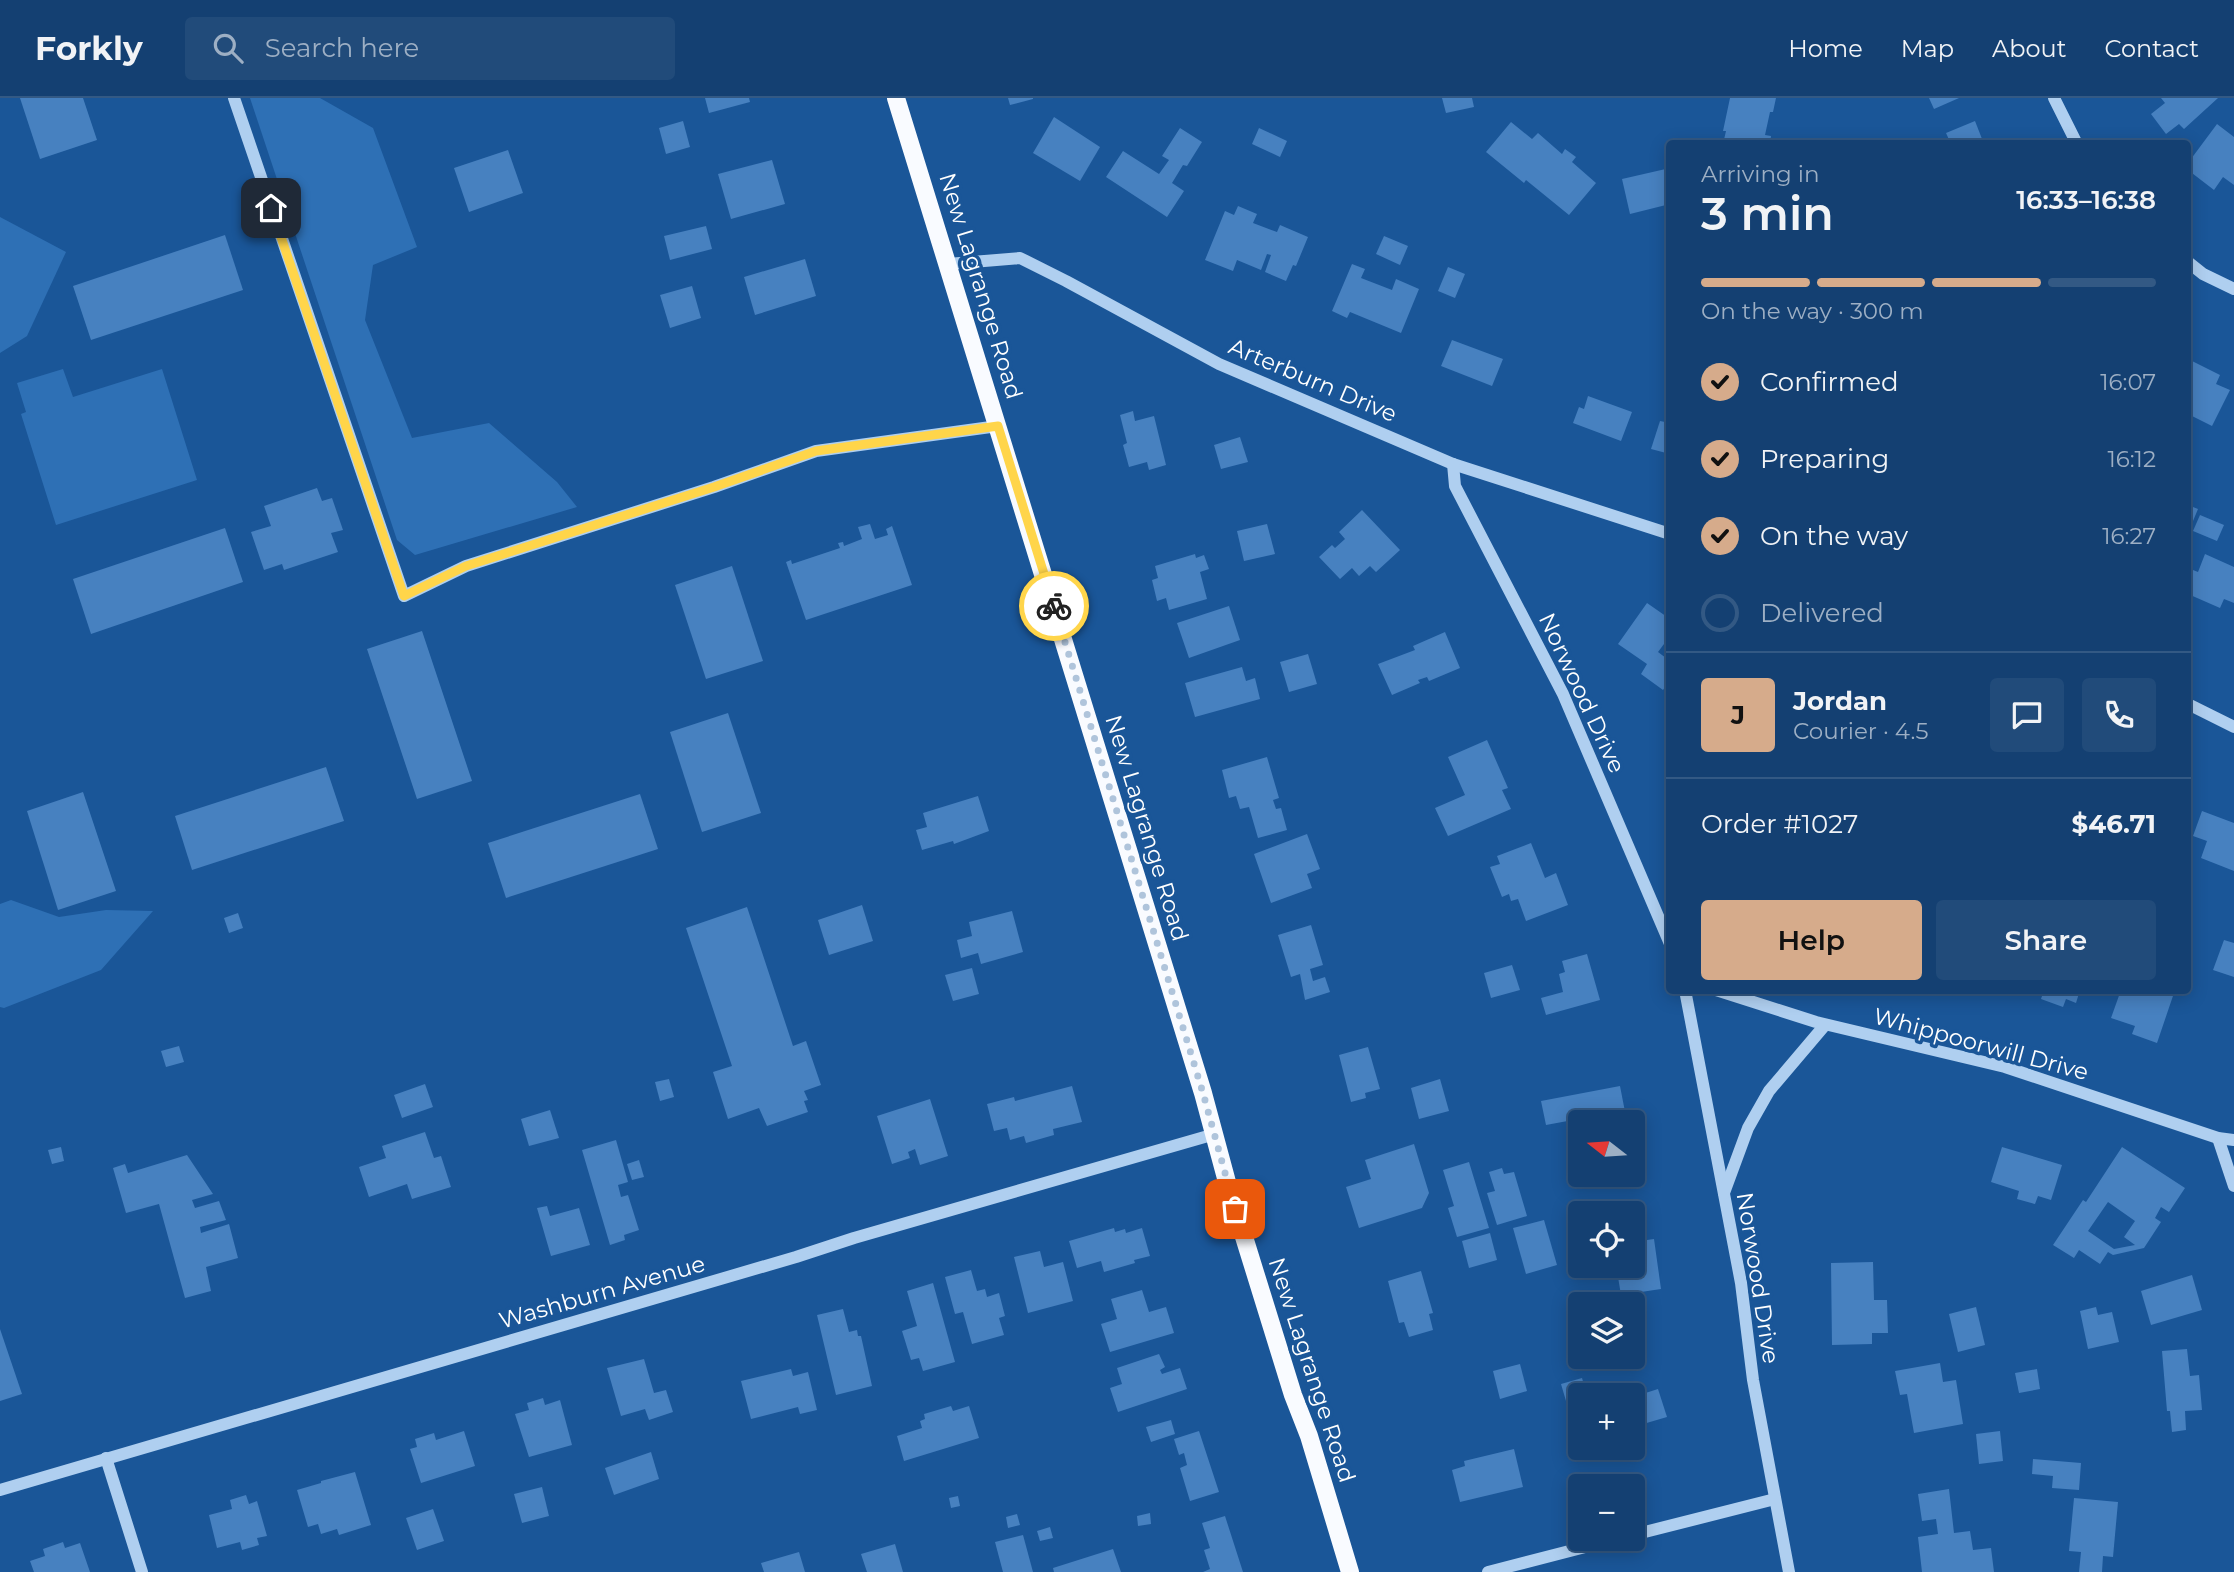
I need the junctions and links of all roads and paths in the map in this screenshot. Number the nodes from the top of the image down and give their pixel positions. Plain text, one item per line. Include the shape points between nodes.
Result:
1 (234, 98) edge
2 (896, 98) edge
3 (2054, 98) edge
4 (2075, 140) edge
5 (948, 264) junction
6 (2191, 264) edge
7 (2234, 289) edge
8 (998, 426) junction
9 (1453, 464) junction
10 (1666, 533) edge
11 (2191, 706) edge
12 (2234, 727) edge
13 (1666, 935) edge
14 (1686, 994) edge
15 (1728, 994) edge
16 (1825, 1025) junction
17 (1215, 1134) junction
18 (2218, 1138) junction
19 (2234, 1140) edge
20 (2234, 1186) edge
21 (1724, 1193) junction
22 (106, 1458) junction
23 (0, 1490) edge
24 (1775, 1499) junction
25 (1645, 1532) edge
26 (1570, 1551) edge
27 (142, 1572) edge
28 (1350, 1572) edge
29 (1488, 1572) edge
30 (1789, 1572) edge

1 - 8 street via 404,596 466,566 816,451
2 - 5 main road, New Lagrange Road
3 - 4 street
5 - 8 main road, New Lagrange Road
5 - 9 street, Arterburn Drive via 1020,258 1219,364
6 - 7 street
8 - 17 main road, New Lagrange Road
9 - 10 street, Arterburn Drive
9 - 13 street, Norwood Drive via 1455,486 1563,695
11 - 12 street
14 - 21 street, Norwood Drive
15 - 16 street, Whippoorwill Drive
16 - 18 street, Whippoorwill Drive via 2005,1068
16 - 21 street via 1769,1091 1748,1128
17 - 22 street, Washburn Avenue
17 - 28 main road, New Lagrange Road
18 - 19 street, Whippoorwill Drive
18 - 20 street
21 - 24 street, Norwood Drive
22 - 23 street, Washburn Avenue
22 - 27 street
24 - 25 street
24 - 30 street, Norwood Drive
26 - 29 street

